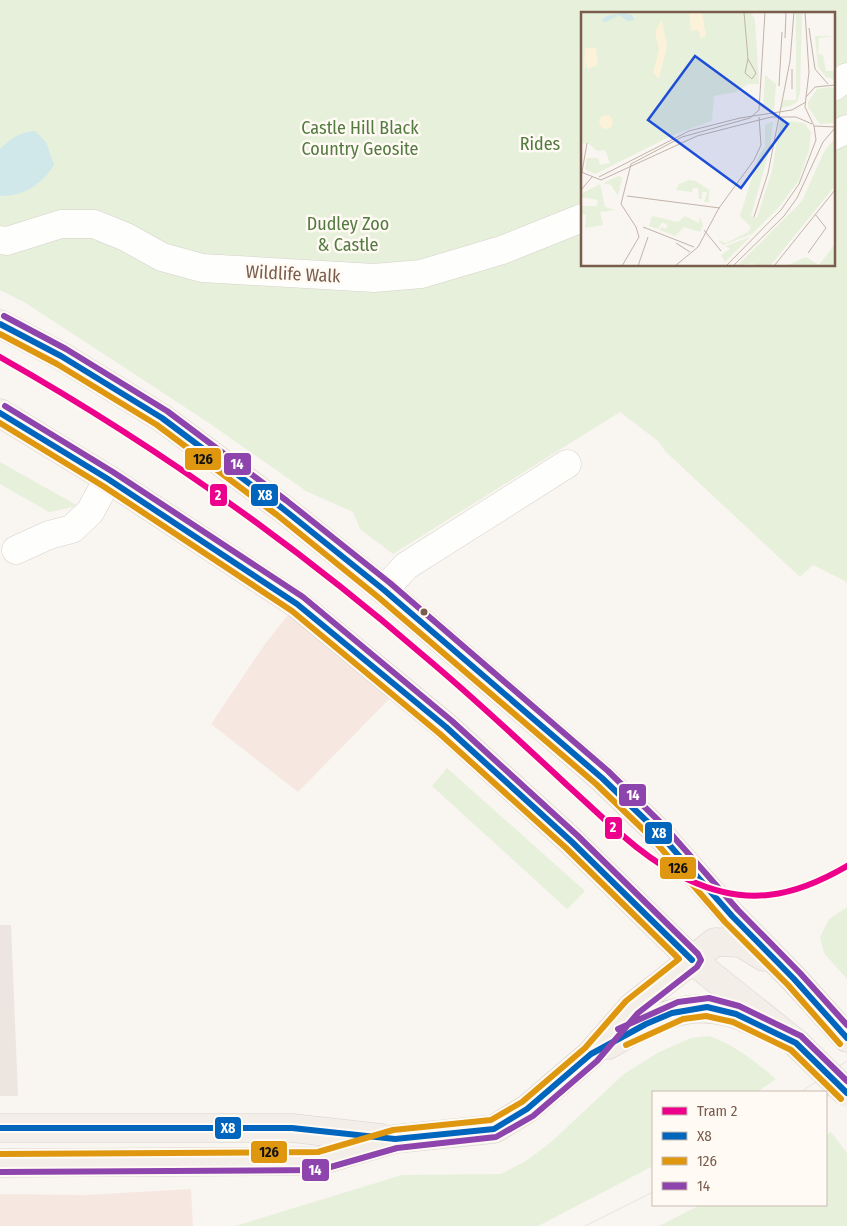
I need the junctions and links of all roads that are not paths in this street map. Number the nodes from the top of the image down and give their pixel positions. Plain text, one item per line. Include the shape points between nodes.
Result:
1 (847, 77) edge
2 (834, 86) edge
3 (847, 129) edge
4 (834, 136) edge
5 (581, 218) edge
6 (3, 240) edge
7 (0, 324) edge
8 (0, 413) edge
9 (567, 464) dead end
10 (108, 479) junction
11 (16, 550) dead end
12 (384, 590) junction
13 (692, 960) junction
14 (789, 974) junction
15 (754, 1015) junction
16 (847, 1038) edge
17 (591, 1054) junction
18 (847, 1093) edge
19 (0, 1128) edge
20 (395, 1139) junction
21 (0, 1163) edge

1 - 2 street
3 - 4 street
5 - 6 street, Wildlife Walk via 502,250 421,274 374,278 202,268 162,257 94,224 61,224
7 - 12 main road via 62,356 162,418
8 - 10 main road
9 - 12 street via 406,566
10 - 11 street via 90,512 72,529
10 - 13 main road via 297,604 400,688 572,842
12 - 14 main road via 602,778 658,832 732,916
13 - 14 main road via 715,942 741,943
13 - 15 main road
13 - 17 main road via 632,1007
14 - 16 main road
15 - 17 main road via 707,1007 680,1010 646,1024
15 - 18 main road, bridge via 796,1042
17 - 20 main road via 527,1109 494,1129
19 - 20 main road via 292,1128
20 - 21 main road via 319,1160

